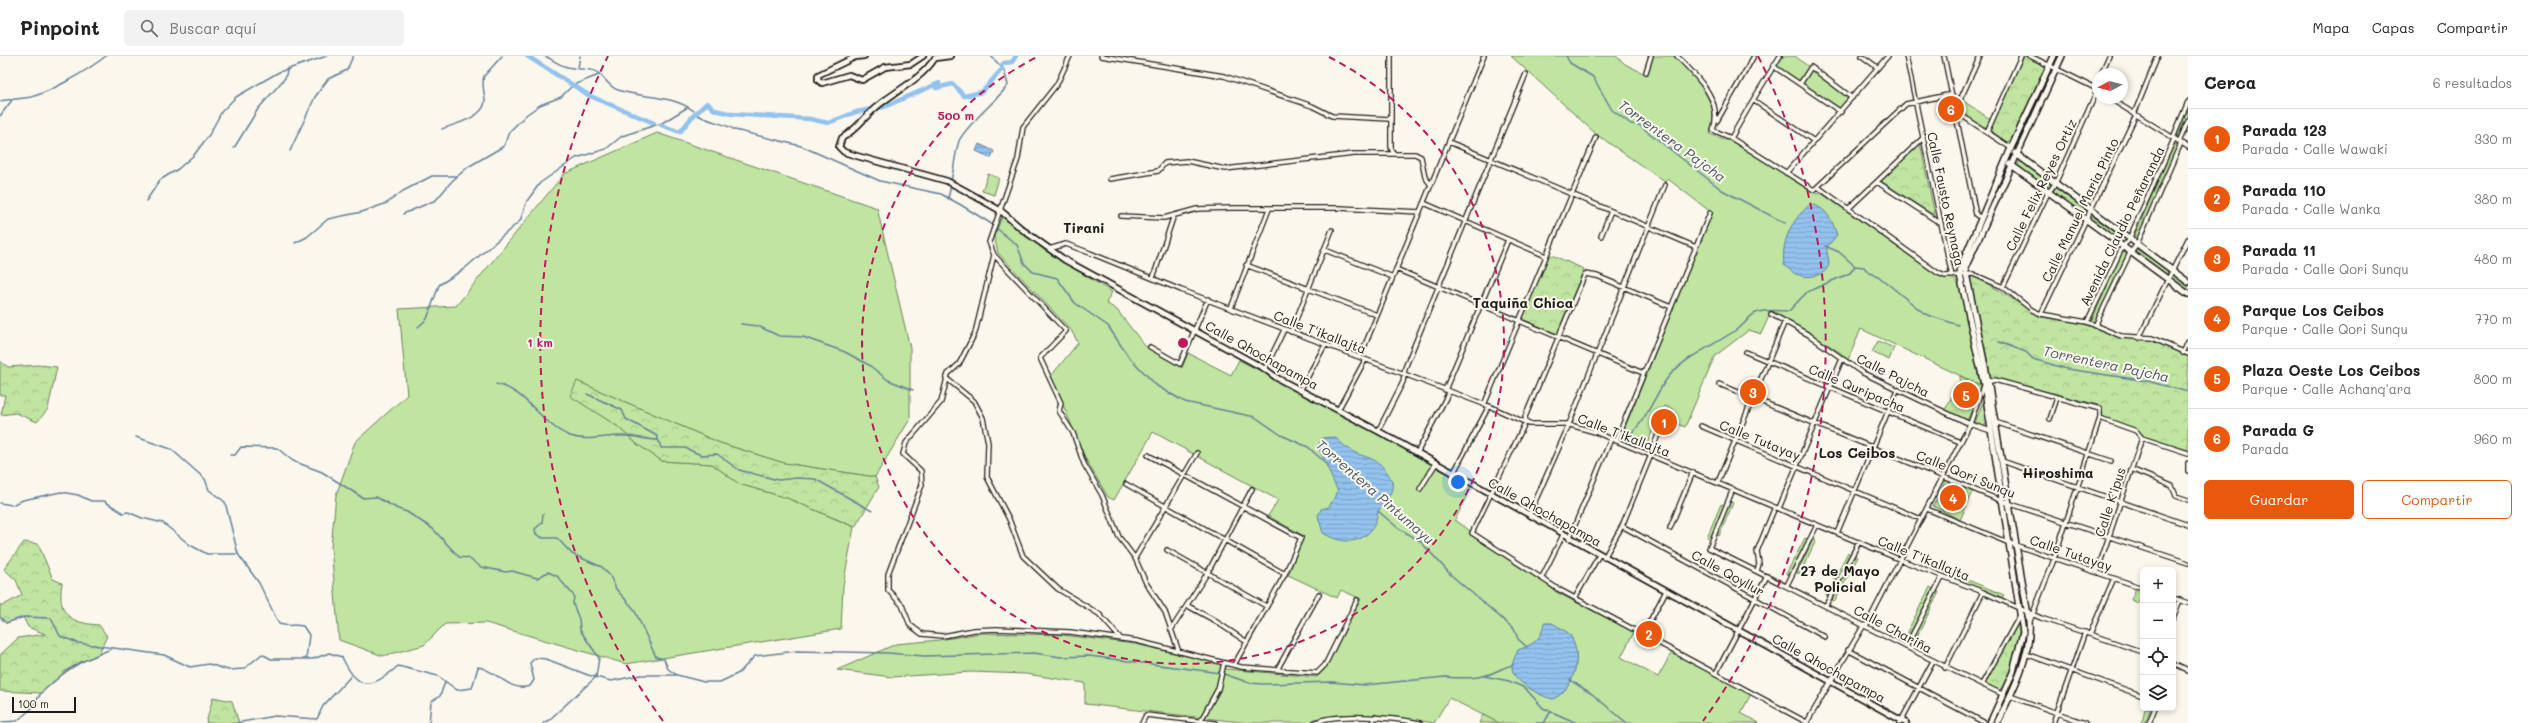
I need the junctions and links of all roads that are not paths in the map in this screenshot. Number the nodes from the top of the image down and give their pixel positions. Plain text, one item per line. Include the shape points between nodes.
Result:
1 (864, 56) edge
2 (923, 56) edge
3 (950, 56) edge
4 (1070, 56) edge
5 (1101, 56) edge
6 (1391, 56) edge
7 (1484, 56) edge
8 (1651, 56) edge
9 (1677, 56) edge
10 (1754, 56) edge
11 (1780, 56) edge
12 (1862, 56) edge
13 (1888, 56) edge
14 (1906, 56) edge
15 (1944, 56) edge
16 (1980, 56) edge
17 (2021, 56) edge
18 (2030, 56) edge
19 (2054, 56) edge
20 (2062, 56) edge
21 (2109, 56) edge
22 (2158, 56) edge
23 (1773, 66) junction
24 (2049, 66) junction
25 (1878, 68) junction
26 (2056, 68) junction
27 (2104, 68) edge
28 (1646, 72) dead end
29 (1526, 74) dead end
30 (1800, 84) junction
31 (2092, 87) edge
32 (1952, 94) junction
33 (1852, 98) junction
34 (1753, 100) junction
35 (1953, 100) junction
36 (1915, 101) junction
37 (2092, 101) edge
38 (2188, 102) edge
39 (2119, 104) edge
40 (1841, 112) junction
41 (2135, 114) junction
42 (1956, 116) junction
43 (1390, 120) junction
44 (2188, 121) edge
45 (1716, 123) junction
46 (1987, 132) junction
47 (1596, 137) dead end
48 (1731, 138) junction
49 (1923, 138) junction
50 (2174, 138) junction
51 (1814, 141) junction
52 (1449, 142) junction
53 (2180, 142) junction
54 (2188, 147) edge
55 (2011, 148) junction
56 (1394, 154) junction
57 (2016, 155) junction
58 (1491, 159) junction
59 (2007, 161) junction
60 (2012, 165) junction
61 (1786, 173) junction
62 (1110, 179) dead end
63 (1876, 182) junction
64 (2055, 184) junction
65 (1431, 185) junction
66 (1665, 185) dead end
67 (1818, 187) junction
68 (2048, 193) junction
69 (1572, 194) junction
70 (1424, 203) junction
71 (1269, 209) junction
72 (1848, 209) junction
73 (1001, 211) junction
74 (1611, 211) junction
75 (1420, 212) junction
76 (2091, 212) junction
77 (1710, 213) dead end
78 (1174, 215) junction
79 (1121, 216) dead end
80 (1980, 217) junction
81 (1465, 220) junction
82 (2085, 220) junction
83 (1940, 223) junction
84 (1648, 227) junction
85 (1332, 230) dead end
86 (1601, 236) dead end
87 (2129, 239) junction
88 (2188, 239) edge
89 (1508, 240) junction
90 (2136, 244) junction
91 (1696, 247) junction
92 (1049, 248) junction
93 (2122, 248) junction
94 (1325, 250) junction
95 (2130, 253) junction
96 (994, 255) junction
97 (1546, 256) junction
98 (1246, 265) junction
99 (1396, 269) junction
100 (2174, 272) junction
101 (1963, 274) junction
102 (1952, 276) junction
103 (1393, 277) junction
104 (1152, 278) junction
105 (2167, 280) junction
106 (2188, 282) edge
107 (1438, 286) junction
108 (1624, 287) junction
109 (2003, 287) junction
110 (1309, 289) junction
111 (2188, 294) edge
112 (1208, 299) junction
113 (1481, 304) junction
114 (1671, 307) junction
115 (1231, 308) junction
116 (1771, 314) dead end
117 (2041, 314) junction
118 (1377, 315) junction
119 (1520, 321) junction
120 (1785, 321) junction
121 (2087, 322) junction
122 (2095, 326) junction
123 (1284, 330) junction
124 (1196, 331) junction
125 (1291, 332) junction
126 (1559, 338) junction
127 (2139, 338) junction
128 (1977, 342) junction
129 (2188, 342) edge
130 (1325, 345) junction
131 (1150, 347) dead end
132 (1746, 352) dead end
133 (1597, 353) junction
134 (2183, 353) junction
135 (2188, 354) edge
136 (1360, 357) junction
137 (1842, 359) junction
138 (1365, 360) junction
139 (1768, 362) junction
140 (1265, 369) junction
141 (1643, 373) junction
142 (1405, 375) junction
143 (946, 378) junction
144 (1988, 381) junction
145 (1718, 384) dead end
146 (1984, 385) junction
147 (1830, 386) junction
148 (1301, 389) junction
149 (1897, 390) junction
150 (1447, 391) junction
151 (1752, 398) junction
152 (2057, 398) junction
153 (1487, 406) junction
154 (1338, 410) junction
155 (1888, 411) junction
156 (1667, 412) dead end
157 (2100, 418) junction
158 (2050, 419) dead end
159 (1526, 421) junction
160 (1995, 422) junction
161 (1568, 424) junction
162 (1815, 424) junction
163 (1970, 424) junction
164 (1701, 426) dead end
165 (1378, 431) junction
166 (1991, 432) junction
167 (2142, 438) junction
168 (1611, 439) junction
169 (1616, 441) junction
170 (1736, 441) junction
171 (1960, 442) junction
172 (1873, 448) junction
173 (1197, 453) dead end
174 (1417, 453) junction
175 (2088, 453) junction
176 (2188, 453) edge
177 (1148, 455) dead end
178 (1650, 455) junction
179 (2111, 461) dead end
180 (2002, 462) junction
181 (2188, 464) edge
182 (1435, 465) junction
183 (1797, 466) junction
184 (2131, 469) junction
185 (2188, 471) edge
186 (1693, 472) junction
187 (1185, 474) junction
188 (1453, 474) junction
189 (1943, 476) junction
190 (1718, 482) junction
191 (1126, 484) dead end
192 (2077, 487) junction
193 (1252, 489) dead end
194 (1420, 489) dead end
195 (1733, 489) junction
196 (1855, 491) junction
197 (1492, 495) junction
198 (2002, 500) junction
199 (2188, 500) edge
200 (2009, 502) junction
201 (2120, 502) junction
202 (1166, 506) junction
203 (1243, 506) junction
204 (1775, 507) junction
205 (1779, 508) junction
206 (1927, 508) junction
207 (1529, 515) junction
208 (1921, 519) junction
209 (2065, 521) junction
210 (1817, 525) junction
211 (2188, 525) edge
212 (1622, 526) junction
213 (1670, 528) dead end
214 (1837, 533) junction
215 (1563, 534) junction
216 (2109, 536) junction
217 (1569, 538) junction
218 (1226, 539) junction
219 (1859, 542) junction
220 (2012, 544) junction
221 (1167, 550) dead end
222 (1598, 555) junction
223 (2054, 557) junction
224 (1135, 558) junction
225 (1604, 558) junction
226 (1901, 560) junction
227 (2188, 563) edge
228 (1757, 571) junction
229 (1208, 572) junction
230 (2097, 572) junction
231 (1285, 574) junction
232 (1767, 576) junction
233 (1942, 576) junction
234 (1542, 577) junction
235 (2114, 578) junction
236 (1788, 585) junction
237 (2140, 587) edge
238 (1666, 591) junction
239 (1983, 592) junction
240 (1319, 594) dead end
241 (1575, 598) junction
242 (1755, 599) junction
243 (2176, 599) edge
244 (1357, 600) dead end
245 (2180, 600) junction
246 (2188, 603) edge
247 (1826, 605) junction
248 (1188, 606) junction
249 (1266, 606) junction
250 (2023, 610) junction
251 (2176, 610) edge
252 (2032, 614) junction
253 (2030, 621) junction
254 (1865, 625) junction
255 (1171, 630) junction
256 (1738, 630) junction
257 (2085, 632) junction
258 (1643, 634) junction
259 (2090, 634) junction
260 (1825, 637) dead end
261 (1121, 639) junction
262 (1246, 642) junction
263 (1906, 647) junction
264 (1848, 650) junction
265 (2140, 651) edge
266 (1178, 652) junction
267 (2026, 654) junction
268 (1933, 661) junction
269 (1224, 664) junction
270 (1234, 665) junction
271 (2176, 665) edge
272 (1945, 668) junction
273 (1277, 670) junction
274 (2071, 670) junction
275 (2188, 671) edge
276 (1716, 673) junction
277 (1830, 682) junction
278 (1982, 684) junction
279 (1920, 688) junction
280 (2004, 695) junction
281 (2140, 695) edge
282 (2010, 696) junction
283 (2154, 711) edge
284 (2056, 713) junction
285 (1374, 718) junction
286 (1200, 722) edge
287 (1901, 722) edge
288 (1142, 723) edge
289 (1216, 723) edge
290 (1314, 723) edge
291 (1372, 723) edge
292 (1420, 723) edge
293 (1808, 723) edge
294 (1906, 723) edge
295 (1985, 723) edge
296 (1990, 723) edge
297 (1997, 723) edge
298 (2053, 723) edge
299 (2085, 723) edge
300 (2149, 723) edge

1 - 2 street via 854,57 818,75 818,80 822,82 849,75 862,80 885,67 911,64
3 - 73 street, Calle Qhochapampa via 935,58 920,77 873,110 855,131 842,138 839,147 844,152 947,181
4 - 73 street via 1057,84 1023,127 1018,159
5 - 43 street via 1224,76 1312,106 1332,116
6 - 43 street
7 - 52 street
8 - 28 street
9 - 45 street via 1709,94 1716,110
10 - 45 street
11 - 23 street
12 - 25 street
13 - 25 street
14 - 36 street, Calle Fausto Reynaga
15 - 32 street
16 - 35 street via 1961,98
17 - 46 street
18 - 24 street
19 - 24 main road
20 - 26 main road
21 - 27 street
22 - 41 street, Calle Manuel Maria Pinto
23 - 30 street
23 - 34 street
24 - 26 street
24 - 55 main road
25 - 33 street
26 - 31 street
26 - 57 main road
29 - 58 street
30 - 33 street via 1811,67
30 - 40 street
32 - 35 street
32 - 36 street
33 - 40 street
34 - 48 street
34 - 51 street
35 - 42 street
36 - 49 street, Calle Fausto Reynaga
36 - 67 street via 1906,104
37 - 64 street, Calle Felix Reyes Ortiz
38 - 50 street, Avenida Claudio Peñaranda
39 - 41 street
40 - 51 street
41 - 50 street
41 - 76 street, Calle Manuel Maria Pinto
42 - 46 street via 1962,115
42 - 80 street via 1976,215
43 - 56 street via 1391,148
44 - 53 street, Avenida Claudio Peñaranda
45 - 48 street via 1713,130
46 - 55 street
47 - 69 street
48 - 61 street
49 - 63 street
49 - 83 street, Calle Fausto Reynaga
50 - 53 street
50 - 87 street, Avenida Claudio Peñaranda
51 - 61 street
52 - 58 street
52 - 65 street
53 - 54 street
53 - 90 street, Avenida Claudio Peñaranda
55 - 57 main road
55 - 59 main road
56 - 62 street via 1354,154 1225,168 1188,161 1165,163 1158,171
56 - 65 street via 1415,154 1421,157 1425,177
57 - 60 main road
57 - 64 main road
58 - 69 street
58 - 81 street
59 - 60 main road
59 - 80 main road
60 - 68 main road
60 - 101 main road
61 - 67 street via 1814,190
63 - 72 street
63 - 83 street
64 - 68 street, Calle Felix Reyes Ortiz
64 - 76 main road
65 - 70 street
66 - 84 street
67 - 72 street
68 - 82 main road
68 - 109 street, Calle Felix Reyes Ortiz
69 - 74 street
69 - 97 street
70 - 75 street
70 - 81 street
71 - 75 street via 1339,208
71 - 78 street via 1197,209
71 - 98 street
72 - 102 street via 1938,273
73 - 92 street, Calle Qhochapampa
73 - 96 street via 989,242
74 - 84 street
74 - 86 street
75 - 99 street
76 - 82 street, Calle Manuel Maria Pinto
76 - 87 main road
77 - 91 street
78 - 79 street via 1164,218
78 - 104 street
80 - 101 main road via 1963,258
81 - 89 street
81 - 107 street
82 - 93 main road
82 - 117 street, Calle Manuel Maria Pinto
83 - 102 street, Calle Fausto Reynaga
84 - 91 street
84 - 108 street
85 - 94 street
87 - 90 main road
87 - 93 street, Avenida Claudio Peñaranda
88 - 100 street
89 - 97 street
89 - 113 street
90 - 95 street, Avenida Claudio Peñaranda
90 - 100 main road
91 - 114 street
92 - 104 street, Calle T'ikallajta via 1066,244
92 - 124 street, Calle Qhochapampa via 1118,290
93 - 95 main road
93 - 121 street, Avenida Claudio Peñaranda
94 - 103 street
94 - 110 street
95 - 105 main road
95 - 122 street, Avenida Claudio Peñaranda
96 - 143 street via 975,333 959,364
96 - 224 street via 1066,331 1040,358 1060,403 1059,411 1073,433 1084,464 1102,494 1119,537
97 - 119 street
98 - 110 street
98 - 115 street
99 - 103 street
99 - 107 street
100 - 105 street
100 - 106 main road
101 - 102 street
101 - 109 street via 1973,274
101 - 128 main road
103 - 118 street
104 - 112 street, Calle T'ikallajta
105 - 111 main road
105 - 127 street
107 - 113 street
107 - 142 street via 1405,368
108 - 114 street
108 - 126 street via 1585,274
108 - 133 street
109 - 117 street
110 - 118 street
110 - 125 street
112 - 115 street, Calle T'ikallajta
112 - 124 street
113 - 119 street
113 - 150 street
114 - 141 street
115 - 123 street, Calle T'ikallajta
116 - 120 street, Calle Pajcha
117 - 121 street
118 - 136 street
119 - 126 street
119 - 153 street
120 - 137 street, Calle Pajcha
120 - 139 street
121 - 122 street
122 - 127 street via 2121,336
123 - 125 street, Calle T'ikallajta
123 - 140 street
124 - 131 street via 1180,364
124 - 140 street, Calle Qhochapampa
125 - 130 street, Calle T'ikallajta
126 - 133 street
126 - 159 street via 1525,417
127 - 134 street via 2152,338
128 - 144 main road
128 - 146 main road
129 - 134 street
130 - 136 street, Calle T'ikallajta
130 - 148 street
132 - 139 street, Calle Quripacha
133 - 141 street
133 - 161 street
134 - 135 street
136 - 138 street, Calle T'ikallajta
137 - 147 street
137 - 149 street, Calle Pajcha
138 - 142 street, Calle T'ikallajta
138 - 154 street
139 - 147 street, Calle Quripacha
139 - 151 street
140 - 148 street, Calle Qhochapampa via 1277,378
141 - 169 street
142 - 150 street, Calle T'ikallajta
142 - 165 street via 1404,382
143 - 261 street via 974,401 983,418 988,443 987,477 1009,518 1024,556 1058,588 1099,614
143 - 261 street via 941,402 906,442 903,451 905,458 921,471 922,485 897,548 887,585 890,593 902,605 910,625 922,634 943,636 996,628 1070,632
144 - 146 street
144 - 152 street via 1995,380
144 - 160 main road
145 - 151 street, Calle Qori Sunqu
146 - 163 street
146 - 166 main road
147 - 155 street, Calle Quripacha
147 - 162 street
148 - 154 street, Calle Qhochapampa
149 - 155 street
149 - 163 street, Calle Pajcha
150 - 153 street, Calle T'ikallajta
150 - 174 street
151 - 162 street, Calle Qori Sunqu
151 - 170 street
152 - 157 street via 2100,409
152 - 158 street
153 - 159 street, Calle T'ikallajta
153 - 188 street
154 - 165 street, Calle Qhochapampa
155 - 171 street, Calle Quripacha
155 - 172 street
156 - 178 street
157 - 167 street via 2136,431
157 - 175 street
159 - 161 street, Calle T'ikallajta via 1529,424
159 - 197 street
160 - 175 street
160 - 180 main road
161 - 168 street, Calle T'ikallajta
161 - 207 street
162 - 172 street, Calle Qori Sunqu
162 - 183 street
163 - 166 street, Calle Pajcha
163 - 171 street
164 - 170 street, Calle Tutayay
165 - 174 street, Calle Qhochapampa
166 - 198 main road
167 - 176 street
167 - 184 street, Calle K'ipus
168 - 169 street, Calle T'ikallajta
168 - 217 street
169 - 178 street, Calle T'ikallajta
170 - 183 street, Calle Tutayay
170 - 190 street
171 - 189 street
172 - 189 street, Calle Qori Sunqu
172 - 196 street
173 - 187 street
174 - 182 street, Calle Qhochapampa
175 - 179 street
175 - 192 street
177 - 187 street
178 - 186 street, Calle T'ikallajta
178 - 212 street
180 - 192 street
180 - 200 main road
181 - 185 street
182 - 188 street, Calle Qhochapampa
182 - 194 street
183 - 196 street, Calle Tutayay
183 - 205 street
184 - 199 street via 2172,486 2176,496
184 - 201 street, Calle K'ipus
186 - 190 street, Calle T'ikallajta
186 - 213 street
187 - 202 street
187 - 203 street
188 - 197 street, Calle Qhochapampa
189 - 198 street, Calle Qori Sunqu
189 - 206 street
190 - 195 street, Calle T'ikallajta
191 - 202 street
192 - 201 street
192 - 209 street
193 - 203 street
195 - 204 street, Calle T'ikallajta
195 - 228 street, Calle Chariña via 1709,548
196 - 208 street, Calle Tutayay
196 - 214 street
197 - 207 street, Calle Qhochapampa
197 - 234 street via 1472,533
198 - 200 street, Calle Qori Sunqu
198 - 220 main road
200 - 209 street, Calle Qori Sunqu
200 - 220 main road
201 - 211 street
201 - 216 street, Calle K'ipus
202 - 218 street
202 - 224 street
203 - 218 street
203 - 231 street via 1301,538
204 - 205 street, Calle T'ikallajta
204 - 228 street via 1757,551
205 - 210 street, Calle T'ikallajta
206 - 208 street
206 - 220 street, Calle Tutayay
207 - 215 street, Calle Qhochapampa
208 - 226 street
209 - 216 street, Calle Qori Sunqu
209 - 223 street
210 - 214 street, Calle T'ikallajta
210 - 236 street
212 - 225 street
212 - 242 street, Calle Qoyllur
214 - 219 street, Calle T'ikallajta
215 - 217 street, Calle Qhochapampa
215 - 234 street
216 - 227 street, Calle Qori Sunqu
216 - 230 street, Calle K'ipus
217 - 222 street, Calle Qhochapampa
218 - 229 street
218 - 231 street
219 - 226 street, Calle T'ikallajta
219 - 247 street
220 - 223 street, Calle Tutayay
220 - 250 main road
221 - 229 street
222 - 225 street, Calle Qhochapampa
222 - 241 street
223 - 230 street, Calle Tutayay
223 - 252 street
224 - 255 street via 1146,583 1165,612
225 - 238 street, Calle Qhochapampa
226 - 233 street, Calle T'ikallajta
226 - 254 street
228 - 232 street, Calle Chariña
229 - 248 street
229 - 249 street
230 - 235 street, Calle Tutayay
231 - 249 street
232 - 236 street, Calle Chariña
232 - 242 street
233 - 239 street, Calle T'ikallajta
233 - 263 street
234 - 241 street
235 - 237 street, Calle Tutayay
235 - 259 street
236 - 247 street, Calle Chariña
238 - 256 street, Calle Qhochapampa
238 - 258 street
239 - 250 street, Calle T'ikallajta
239 - 272 street
240 - 273 street
241 - 258 street
242 - 256 street
242 - 260 street, Calle Qoyllur
243 - 245 street
244 - 273 street via 1317,673
245 - 246 street
245 - 251 street
247 - 254 street, Calle Chariña
248 - 255 street via 1177,618
248 - 262 street
249 - 262 street
250 - 252 street, Calle T'ikallajta
250 - 253 main road
250 - 278 street
250 - 280 main road via 2022,642
252 - 253 street
252 - 257 street, Calle T'ikallajta
253 - 267 main road
254 - 263 street, Calle Chariña
254 - 264 street
255 - 266 street
256 - 276 street
256 - 277 street, Calle Qhochapampa
257 - 259 street, Calle T'ikallajta
257 - 274 street
258 - 276 street
259 - 265 street, Calle T'ikallajta
261 - 266 street
262 - 270 street
263 - 268 street, Calle Chariña
264 - 277 street
264 - 279 street
266 - 269 street
267 - 274 street
267 - 282 main road
268 - 272 street, Calle Chariña
268 - 279 street
269 - 270 street
269 - 286 street via 1218,689
270 - 273 street
271 - 275 street
272 - 278 street, Calle Chariña
274 - 281 street
274 - 284 street
276 - 293 street
277 - 287 street, Calle Qhochapampa
277 - 293 street
278 - 280 street, Calle Chariña
279 - 287 street
279 - 295 street
280 - 296 main road
282 - 284 street
282 - 297 main road
283 - 300 street
284 - 298 street
284 - 299 street
285 - 290 street via 1339,718
285 - 291 street
285 - 292 street
286 - 288 street via 1146,715
286 - 289 street
287 - 294 street, Calle Qhochapampa

